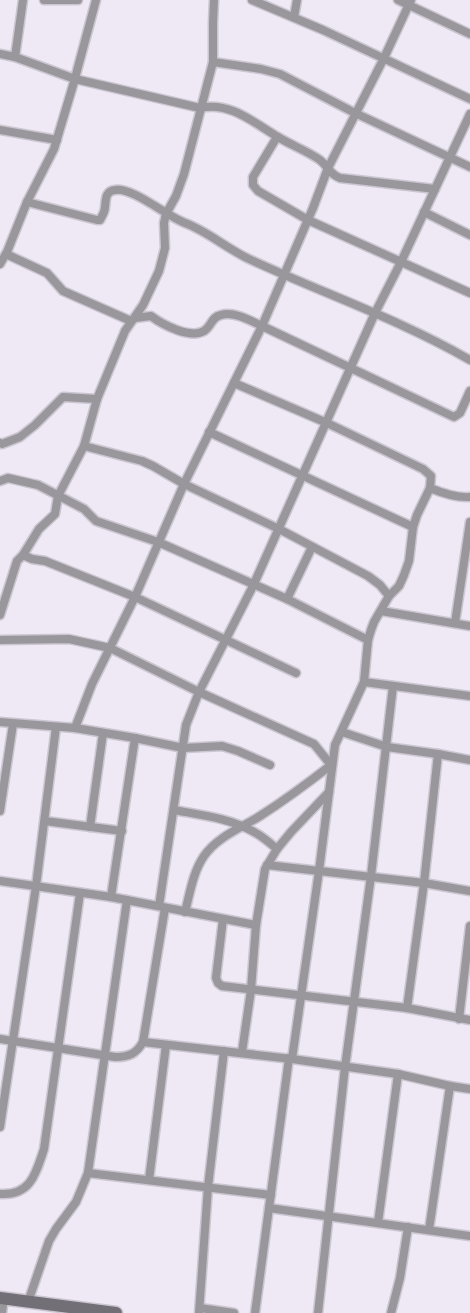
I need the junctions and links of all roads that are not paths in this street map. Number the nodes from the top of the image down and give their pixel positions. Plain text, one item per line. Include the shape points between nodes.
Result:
1 (23, 0) edge
2 (45, 0) edge
3 (78, 0) edge
4 (96, 0) edge
5 (214, 0) edge
6 (252, 0) edge
7 (297, 0) edge
8 (398, 0) edge
9 (410, 3) edge
10 (294, 17) junction
11 (470, 34) edge
12 (0, 54) edge
13 (15, 57) junction
14 (384, 58) junction
15 (213, 62) junction
16 (75, 79) junction
17 (470, 99) edge
18 (200, 108) junction
19 (355, 113) junction
20 (470, 114) edge
21 (0, 130) edge
22 (277, 137) junction
23 (57, 140) junction
24 (450, 158) junction
25 (470, 167) edge
26 (328, 168) junction
27 (435, 189) junction
28 (27, 202) junction
29 (424, 212) junction
30 (166, 214) junction
31 (308, 220) junction
32 (470, 235) edge
33 (4, 251) edge
34 (401, 262) junction
35 (0, 264) edge
36 (284, 274) junction
37 (470, 293) edge
38 (375, 313) junction
39 (133, 319) junction
40 (262, 326) junction
41 (470, 360) edge
42 (351, 368) junction
43 (234, 383) junction
44 (470, 391) edge
45 (97, 399) junction
46 (327, 423) junction
47 (209, 432) junction
48 (0, 443) edge
49 (84, 446) junction
50 (303, 475) junction
51 (0, 481) edge
52 (184, 484) junction
53 (430, 488) junction
54 (58, 496) junction
55 (470, 498) edge
56 (470, 522) edge
57 (413, 527) junction
58 (279, 529) junction
59 (158, 542) junction
60 (312, 547) junction
61 (23, 555) junction
62 (12, 576) junction
63 (0, 586) edge
64 (253, 586) junction
65 (389, 596) junction
66 (135, 597) junction
67 (287, 599) junction
68 (381, 611) junction
69 (0, 615) edge
70 (455, 623) junction
71 (470, 626) edge
72 (0, 640) edge
73 (226, 640) junction
74 (368, 640) junction
75 (110, 648) junction
76 (296, 673) dead end
77 (364, 682) junction
78 (393, 686) junction
79 (199, 692) junction
80 (470, 696) edge
81 (0, 722) edge
82 (13, 724) junction
83 (56, 727) junction
84 (75, 728) junction
85 (342, 732) junction
86 (103, 733) junction
87 (135, 738) junction
88 (387, 747) junction
89 (183, 748) junction
90 (438, 754) junction
91 (470, 760) edge
92 (270, 765) dead end
93 (332, 765) junction
94 (329, 791) junction
95 (174, 810) junction
96 (0, 811) edge
97 (45, 821) junction
98 (243, 826) junction
99 (90, 827) junction
100 (122, 831) junction
101 (277, 849) junction
102 (267, 865) junction
103 (319, 871) junction
104 (371, 876) junction
105 (0, 881) edge
106 (424, 883) junction
107 (36, 886) junction
108 (470, 891) edge
109 (80, 893) junction
110 (111, 897) junction
111 (127, 900) junction
112 (162, 907) junction
113 (185, 912) junction
114 (222, 920) junction
115 (256, 925) junction
116 (470, 926) edge
117 (251, 990) junction
118 (302, 996) junction
119 (355, 1002) junction
120 (407, 1008) junction
121 (459, 1019) junction
122 (470, 1020) edge
123 (0, 1039) edge
124 (13, 1041) junction
125 (143, 1042) junction
126 (166, 1045) junction
127 (58, 1048) junction
128 (224, 1051) junction
129 (242, 1052) junction
130 (105, 1055) junction
131 (291, 1058) junction
132 (345, 1067) junction
133 (398, 1074) junction
134 (450, 1086) junction
135 (470, 1089) edge
136 (0, 1127) edge
137 (88, 1173) junction
138 (149, 1180) junction
139 (208, 1187) junction
140 (0, 1194) edge
141 (271, 1195) junction
142 (269, 1208) junction
143 (329, 1216) junction
144 (378, 1223) junction
145 (408, 1227) junction
146 (429, 1230) junction
147 (470, 1236) edge
148 (2, 1298) edge
149 (28, 1302) junction
150 (200, 1310) edge
151 (2, 1313) edge
152 (117, 1313) edge
153 (234, 1313) edge
154 (255, 1313) edge
155 (318, 1313) edge
156 (391, 1313) edge

1 - 13 street
2 - 3 street
4 - 16 street
5 - 15 street
6 - 10 street
7 - 10 street
8 - 9 street
9 - 11 street
9 - 14 street
10 - 14 street
12 - 13 street
13 - 16 street
14 - 17 street
14 - 19 street
15 - 18 street
15 - 19 street via 280,74
16 - 18 street
16 - 23 street
18 - 22 street via 216,106 238,113
18 - 30 street via 184,174
19 - 24 street
19 - 26 street
20 - 24 street
21 - 23 street
22 - 26 street
22 - 31 street via 253,177 253,185
23 - 28 street
24 - 25 street
24 - 27 street
26 - 27 street via 340,178
26 - 31 street
27 - 29 street
28 - 30 street via 100,220 107,195 119,190
28 - 33 street
29 - 32 street
29 - 34 street
30 - 36 street
30 - 39 street via 162,262
31 - 34 street
31 - 36 street
33 - 35 street
33 - 39 street via 47,273 63,291
34 - 37 street
34 - 38 street
36 - 38 street
36 - 40 street
38 - 41 street
38 - 42 street
39 - 40 street via 151,316 173,329 194,333 203,332 224,314
39 - 45 street
40 - 42 street
40 - 43 street
42 - 44 street via 454,417 460,413
42 - 46 street
43 - 46 street
43 - 47 street
45 - 48 street via 63,397 20,437
45 - 49 street
46 - 50 street
46 - 53 street via 423,469 431,476
47 - 50 street
47 - 52 street
49 - 52 street via 142,461
49 - 54 street
50 - 57 street
50 - 58 street
51 - 54 street via 8,478 38,485
52 - 58 street
52 - 59 street
53 - 55 street
53 - 57 street
54 - 59 street via 84,508 96,521
54 - 61 street via 55,514 39,529
56 - 70 street
57 - 65 street via 409,561 399,586
58 - 60 street
58 - 64 street
59 - 64 street
59 - 66 street
60 - 65 street via 368,576
60 - 67 street
61 - 62 street
61 - 66 street
62 - 63 street
62 - 69 street
64 - 67 street
64 - 73 street
65 - 68 street
66 - 73 street
66 - 75 street
67 - 74 street
68 - 70 street
68 - 74 street
70 - 71 street
72 - 75 street via 69,639
73 - 76 street
73 - 79 street
74 - 77 street
75 - 79 street
75 - 84 street
77 - 78 street
77 - 85 street
78 - 80 street
78 - 88 street
79 - 89 street via 186,725
79 - 93 street via 314,744
81 - 82 street
82 - 83 street
82 - 96 street
83 - 84 street
83 - 97 street
84 - 86 street
85 - 88 street
85 - 93 street
86 - 87 street
86 - 99 street
87 - 89 street
87 - 100 street
88 - 90 street
88 - 104 street
89 - 92 street via 222,746
89 - 95 street
90 - 91 street
90 - 106 street
93 - 94 street
93 - 98 street
94 - 101 street
94 - 103 street
95 - 98 street
95 - 112 street
97 - 99 street
97 - 107 street
98 - 101 street
98 - 113 street via 220,839 205,854 196,869
99 - 100 street
100 - 110 street
101 - 102 street
102 - 103 street
102 - 115 street
103 - 104 street
103 - 118 street
104 - 106 street
104 - 119 street
105 - 107 street
106 - 108 street
106 - 120 street
107 - 109 street
107 - 124 street
109 - 110 street
109 - 127 street
110 - 111 street
111 - 112 street
111 - 130 street
112 - 113 street
112 - 125 street
113 - 114 street
114 - 115 street
114 - 117 street via 218,983
115 - 117 street
116 - 121 street
117 - 118 street
117 - 129 street
118 - 119 street
118 - 131 street
119 - 120 street
119 - 132 street
120 - 121 street
121 - 122 street
123 - 124 street
124 - 127 street
124 - 136 street
125 - 126 street
125 - 130 street via 131,1056
126 - 128 street
126 - 138 street
127 - 130 street
127 - 140 street via 46,1137 35,1175 26,1187
128 - 129 street
128 - 139 street
129 - 131 street
130 - 137 street
131 - 132 street
131 - 141 street
132 - 133 street
132 - 143 street
133 - 134 street
133 - 144 street
134 - 135 street
134 - 146 street
137 - 138 street
137 - 149 street via 76,1202 49,1241
138 - 139 street
139 - 141 street
139 - 150 street
141 - 142 street
142 - 143 street
142 - 154 street
143 - 144 street
143 - 155 street
144 - 145 street
145 - 146 street
145 - 156 street
146 - 147 street
148 - 149 main road
148 - 151 street
149 - 152 main road
150 - 153 street

